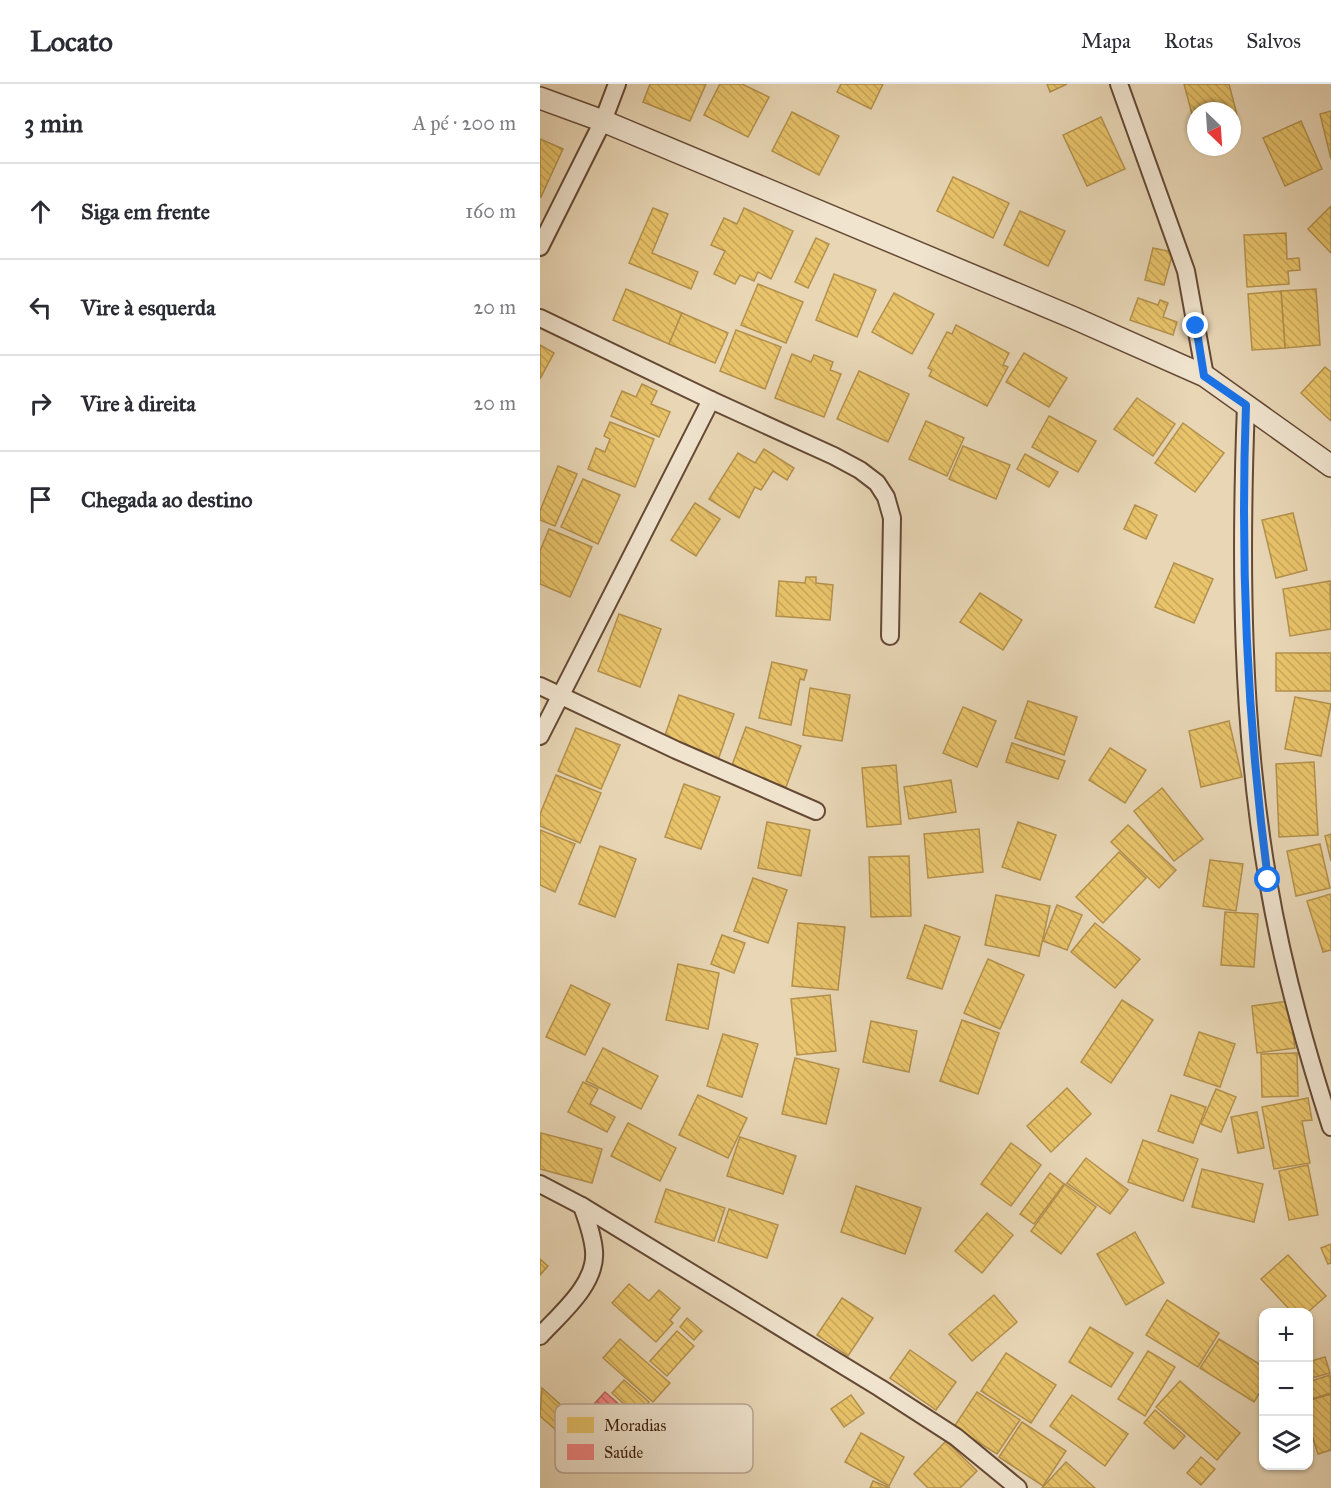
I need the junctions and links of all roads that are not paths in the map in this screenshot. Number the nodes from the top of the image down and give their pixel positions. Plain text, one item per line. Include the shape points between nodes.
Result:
1 (616, 84) edge
2 (1119, 84) edge
3 (540, 98) edge
4 (603, 121) junction
5 (540, 247) edge
6 (540, 318) edge
7 (1204, 376) junction
8 (711, 400) junction
9 (1246, 405) junction
10 (1331, 466) edge
11 (890, 636) dead end
12 (540, 686) edge
13 (559, 695) junction
14 (540, 736) edge
15 (816, 811) dead end
16 (1331, 1127) edge
17 (540, 1184) edge
18 (582, 1206) junction
19 (540, 1336) edge
20 (1018, 1488) edge

1 - 4 street
2 - 7 street via 1186,271
3 - 4 street
4 - 5 street
4 - 7 street
6 - 8 street
7 - 9 street
8 - 11 street via 834,456 877,483 892,518
8 - 13 street
9 - 10 street
9 - 16 street via 1245,648 1255,778 1268,880 1282,947
12 - 13 street
13 - 14 street
13 - 15 street
17 - 18 street
18 - 19 street via 595,1253 591,1272 573,1300
18 - 20 street via 956,1437

